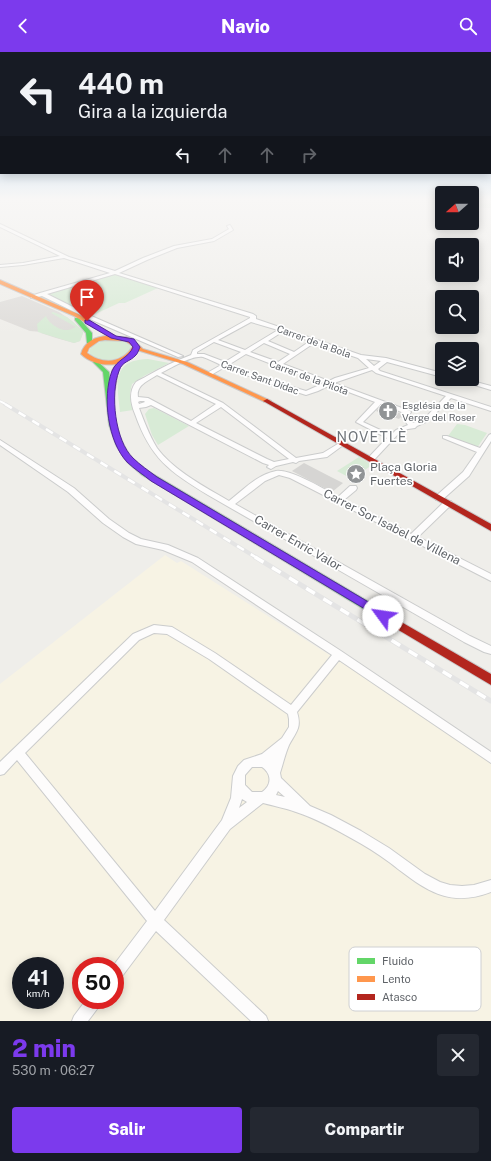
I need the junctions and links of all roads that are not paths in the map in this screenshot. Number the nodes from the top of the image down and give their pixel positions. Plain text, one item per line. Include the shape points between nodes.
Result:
1 (38, 244) edge
2 (194, 244) edge
3 (64, 257) junction
4 (0, 266) edge
5 (114, 273) junction
6 (0, 282) edge
7 (38, 296) junction
8 (63, 310) junction
9 (253, 320) junction
10 (282, 330) junction
11 (114, 337) junction
12 (213, 340) junction
13 (263, 341) junction
14 (314, 341) junction
15 (90, 343) junction
16 (136, 347) junction
17 (244, 353) junction
18 (295, 354) junction
19 (193, 356) junction
20 (360, 357) junction
21 (125, 359) junction
22 (178, 359) junction
23 (377, 359) junction
24 (386, 360) junction
25 (96, 362) junction
26 (225, 365) junction
27 (277, 365) junction
28 (372, 367) junction
29 (157, 373) junction
30 (435, 373) edge
31 (209, 374) junction
32 (327, 383) junction
33 (479, 385) edge
34 (136, 388) junction
35 (491, 388) edge
36 (450, 396) junction
37 (110, 397) junction
38 (147, 402) junction
39 (379, 402) junction
40 (135, 403) junction
41 (221, 404) junction
42 (491, 409) edge
43 (192, 423) junction
44 (410, 425) junction
45 (491, 436) edge
46 (445, 437) dead end
47 (392, 438) junction
48 (0, 442) edge
49 (342, 443) junction
50 (481, 451) junction
51 (371, 460) junction
52 (296, 461) junction
53 (277, 469) junction
54 (353, 488) dead end
55 (439, 498) junction
56 (339, 500) junction
57 (448, 503) junction
58 (230, 504) junction
59 (491, 528) edge
60 (412, 538) junction
61 (491, 578) edge
62 (491, 650) edge
63 (338, 654) junction
64 (491, 680) edge
65 (292, 711) junction
66 (285, 743) junction
67 (18, 753) junction
68 (491, 758) edge
69 (259, 762) junction
70 (0, 770) edge
71 (275, 777) junction
72 (239, 785) junction
73 (262, 798) junction
74 (310, 812) junction
75 (226, 824) junction
76 (491, 886) edge
77 (155, 921) junction
78 (124, 962) edge
79 (88, 1009) edge
80 (79, 1021) edge
81 (261, 1021) edge

1 - 3 street
2 - 5 street via 169,250
3 - 4 street
3 - 5 street
5 - 7 street
5 - 9 street, Carrer de la Bola via 251,315
6 - 7 main road
7 - 8 main road
7 - 22 street
8 - 11 main road
8 - 15 main road via 80,321 89,333
9 - 10 street, Carrer de la Bola
9 - 12 street
10 - 13 street
10 - 14 street, Carrer de la Bola
11 - 15 main road
11 - 16 main road via 135,343
12 - 17 street, Carrer de la Pilota
12 - 19 street via 195,351
13 - 17 street
13 - 18 street
14 - 18 street
14 - 20 street, Carrer de la Bola
15 - 25 main road via 84,354
16 - 21 main road via 133,354
16 - 22 main road
17 - 26 street
17 - 27 street, Carrer de la Pilota
18 - 27 street
19 - 22 street
19 - 26 street, Carrer Sant Dídac via 200,355
20 - 23 street
20 - 28 street, Carrer de la Bola
21 - 22 main road
21 - 25 main road
21 - 37 main road via 115,371
22 - 29 street
22 - 31 main road
23 - 24 street
23 - 28 street
24 - 28 street, Carrer Sant Dídac via 379,367
24 - 30 street
25 - 37 main road via 106,372
26 - 31 street
26 - 32 street, Carrer Sant Dídac via 304,393 310,393
27 - 32 street, Carrer de la Pilota
28 - 32 street, Carrer Sant Dídac
28 - 36 street, Carrer de la Bola via 378,372
29 - 34 street via 139,383
29 - 41 street
31 - 49 main road via 268,401
32 - 39 street, Carrer de la Pilota
33 - 35 street
34 - 38 street via 138,394
34 - 40 street
36 - 42 street, Carrer de la Bola
36 - 44 street via 426,420
37 - 64 main road via 113,425 120,445 130,460 145,473
38 - 40 street via 139,399
38 - 43 street
39 - 44 street, Carrer de la Pilota via 408,412 405,417
39 - 47 street via 359,422
40 - 58 street, Carrer Enric Valor via 145,433 160,456 189,479
41 - 43 street
41 - 52 street
43 - 53 street
44 - 47 street
45 - 50 street
46 - 50 street
47 - 51 street
48 - 63 street via 70,490 126,536 139,542 165,547 195,560
49 - 51 main road
49 - 52 street via 325,455
50 - 55 street via 464,476
51 - 55 main road
52 - 53 street
53 - 56 street, Carrer Sor Isabel de Villena
53 - 58 street
54 - 56 street
55 - 57 main road
56 - 60 street, Carrer Sor Isabel de Villena
57 - 59 main road
57 - 60 street
58 - 62 street, Carrer Enric Valor via 467,639
60 - 61 street, Carrer Sor Isabel de Villena
63 - 65 street
63 - 68 street
65 - 66 street via 293,729
65 - 67 street via 169,630 154,629 136,637
66 - 69 street
66 - 71 street
67 - 70 street
67 - 77 street
69 - 71 street via 271,769
69 - 72 street via 252,762 243,767
71 - 73 street via 272,791
71 - 74 street
72 - 73 street via 248,797
72 - 75 street via 237,798
73 - 74 street via 282,801
73 - 75 street
74 - 76 street via 361,838 444,890 461,893 479,891
75 - 77 street
77 - 78 street
77 - 81 street
79 - 80 street

